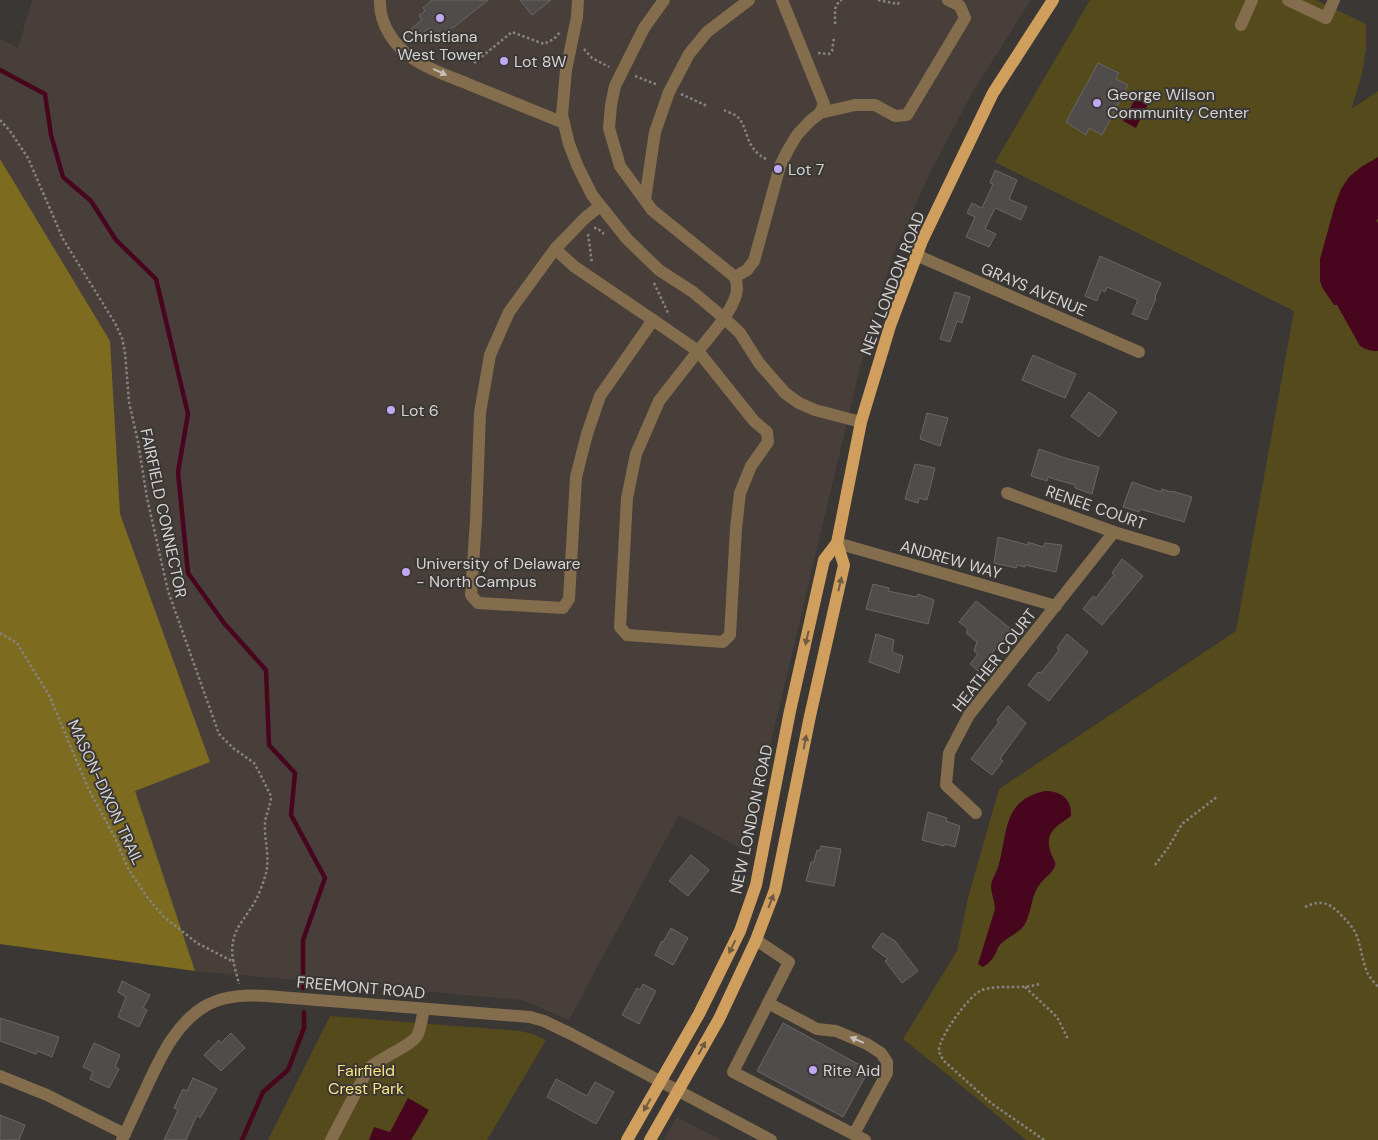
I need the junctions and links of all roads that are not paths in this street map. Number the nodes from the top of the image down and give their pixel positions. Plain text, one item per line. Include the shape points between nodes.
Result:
1 (380, 0) edge
2 (578, 0) edge
3 (664, 0) edge
4 (749, 0) edge
5 (782, 0) edge
6 (948, 0) edge
7 (1054, 0) edge
8 (1252, 0) edge
9 (1288, 0) edge
10 (1334, 0) edge
11 (1241, 25) dead end
12 (820, 114) junction
13 (564, 123) junction
14 (645, 200) junction
15 (600, 206) junction
16 (555, 249) junction
17 (916, 255) junction
18 (735, 277) junction
19 (724, 318) junction
20 (653, 320) junction
21 (698, 351) junction
22 (1139, 352) dead end
23 (861, 422) junction
24 (1008, 493) dead end
25 (1114, 532) junction
26 (837, 543) junction
27 (1174, 550) dead end
28 (1056, 606) junction
29 (976, 813) dead end
30 (756, 940) junction
31 (768, 1003) junction
32 (424, 1009) junction
33 (0, 1076) edge
34 (660, 1081) junction
35 (679, 1091) junction
36 (123, 1137) edge
37 (859, 1137) edge
38 (331, 1140) edge
39 (627, 1140) edge
40 (650, 1140) edge
41 (771, 1140) edge

1 -> 13 street via 383,23 389,34 415,60
2 - 13 street via 577,17 568,32
3 - 14 street via 644,28 615,86 611,105 609,128 620,166
4 - 14 street via 707,32 689,54 669,92 655,132
5 - 12 street via 824,104
6 - 12 street via 960,6 965,18 907,115 894,116 875,105 856,105
7 - 17 main road, NEW LONDON ROAD via 993,93
8 - 11 street
9 - 10 street via 1326,18
12 - 18 street via 810,121 788,150 780,166 754,261
13 - 15 street via 578,167
14 - 18 street via 652,210
15 - 16 street
15 - 19 street via 626,239 659,270
16 - 20 street via 575,267
16 - 20 street via 509,312 490,355 480,413 471,595 478,603 562,608 568,599 576,477 587,434 600,396
17 - 22 street, GRAYS AVENUE
17 - 23 main road, NEW LONDON ROAD
18 - 19 street via 738,287 736,298
19 - 21 street
19 - 23 street via 740,333 759,363 785,393 815,410
20 - 21 street
21 - 21 street via 766,432 768,442 751,466 740,493 730,635 722,642 627,635 620,627 626,508 636,454 659,401
23 - 26 main road, NEW LONDON ROAD
24 - 25 street, RENEE COURT
25 - 27 street, RENEE COURT
25 - 28 street, HEATHER COURT
26 - 28 street, ANDREW WAY
30 -> 26 main road, NEW LONDON ROAD via 775,890 844,565
26 -> 34 main road, NEW LONDON ROAD via 824,560 756,885 740,932 699,1014
28 - 29 street, HEATHER COURT via 969,715 949,753 946,785
30 - 31 street via 789,962
35 -> 30 main road, NEW LONDON ROAD via 719,1019
37 -> 31 street via 887,1073 887,1062 881,1053 836,1031 817,1029
31 - 37 street via 733,1072
32 - 34 street, FREEMONT ROAD via 518,1015 544,1021
32 - 36 street, FREEMONT ROAD via 267,996 241,996 208,1005 183,1024 171,1040
32 - 38 street via 417,1037 368,1069
33 - 36 street via 46,1095
34 - 35 street, FREEMONT ROAD
34 -> 39 main road, NEW LONDON ROAD
35 - 40 main road, NEW LONDON ROAD
35 - 41 street, FREEMONT ROAD

